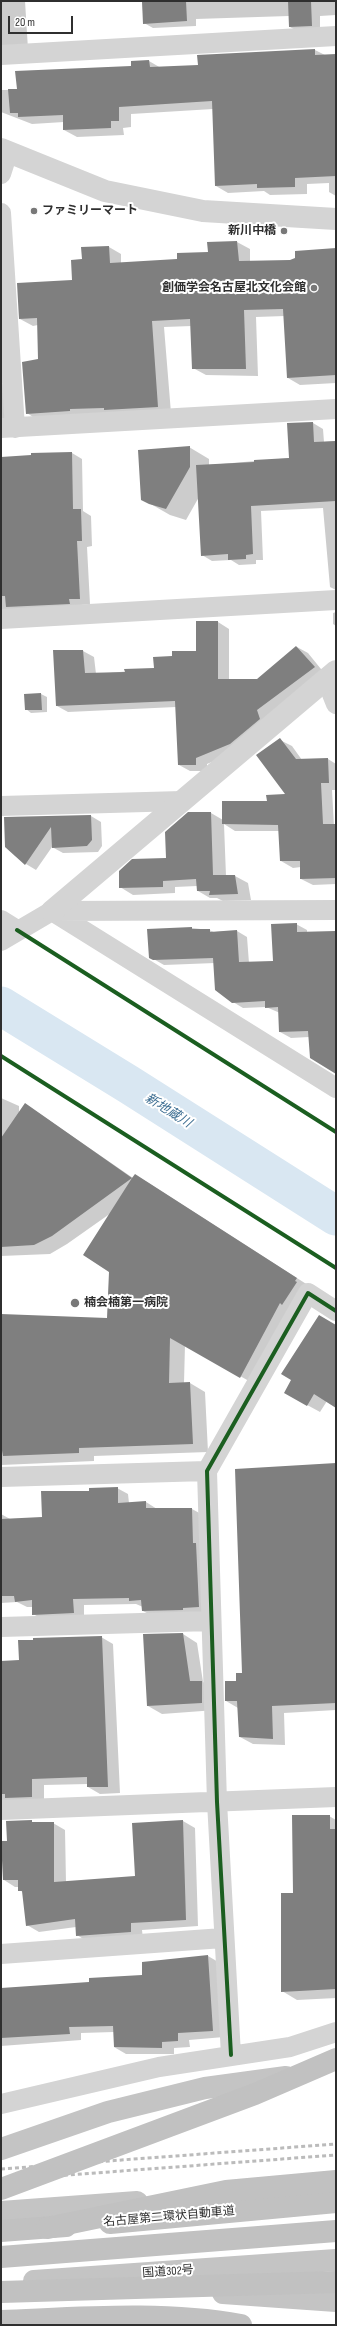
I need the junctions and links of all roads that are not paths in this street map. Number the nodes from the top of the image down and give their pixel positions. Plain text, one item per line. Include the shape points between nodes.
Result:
1 (336, 36) edge
2 (1, 55) edge
3 (4, 151) edge
4 (1, 174) edge
5 (1, 212) edge
6 (336, 219) edge
7 (336, 409) edge
8 (8, 428) edge
9 (336, 600) edge
10 (1, 619) edge
11 (331, 675) edge
12 (336, 704) edge
13 (182, 801) junction
14 (1, 806) edge
15 (336, 910) edge
16 (52, 911) junction
17 (9, 925) edge
18 (1, 941) edge
19 (336, 1088) edge
20 (336, 1311) edge
21 (207, 1471) junction
22 (1, 1477) edge
23 (211, 1621) junction
24 (1, 1627) edge
25 (336, 1797) edge
26 (217, 1802) junction
27 (1, 1810) edge
28 (224, 1938) junction
29 (1, 1954) edge
30 (336, 2032) edge
31 (231, 2055) junction
32 (336, 2059) edge
33 (336, 2071) edge
34 (1, 2104) edge
35 (1, 2149) edge
36 (336, 2180) edge
37 (1, 2189) edge
38 (336, 2189) edge
39 (336, 2202) edge
40 (1, 2212) edge
41 (47, 2228) junction
42 (1, 2231) edge
43 (336, 2232) edge
44 (1, 2257) edge
45 (336, 2260) edge
46 (336, 2282) edge
47 (1, 2284) edge
48 (1, 2293) edge
49 (336, 2301) edge
50 (1, 2321) edge
51 (241, 2325) edge

1 - 2 street
3 - 4 street
3 - 6 street via 104,191 203,211
5 - 8 street
7 - 8 street
9 - 10 street
11 - 12 street
11 - 13 street
13 - 14 street
13 - 16 street
15 - 16 street
16 - 17 street
16 - 19 street
17 - 18 street
20 - 21 street via 308,1293
21 - 22 street
21 - 23 street
23 - 24 street
23 - 26 street
25 - 26 street
26 - 27 street
26 - 28 street
28 - 29 street
28 - 31 street
30 - 31 street via 290,2046
31 - 34 street via 159,2066
32 - 37 highway, bridge via 255,2094
33 - 35 highway via 205,2088 108,2112
36 - 41 highway, bridge via 226,2190
38 - 40 highway
39 - 41 highway, 名古屋第二環状自動車道, bridge
41 - 42 highway, 名古屋第二環状自動車道
43 - 44 highway
45 - 47 highway, 国道302号
46 - 48 highway
48 - 49 highway via 218,2293
50 - 51 highway via 137,2316

